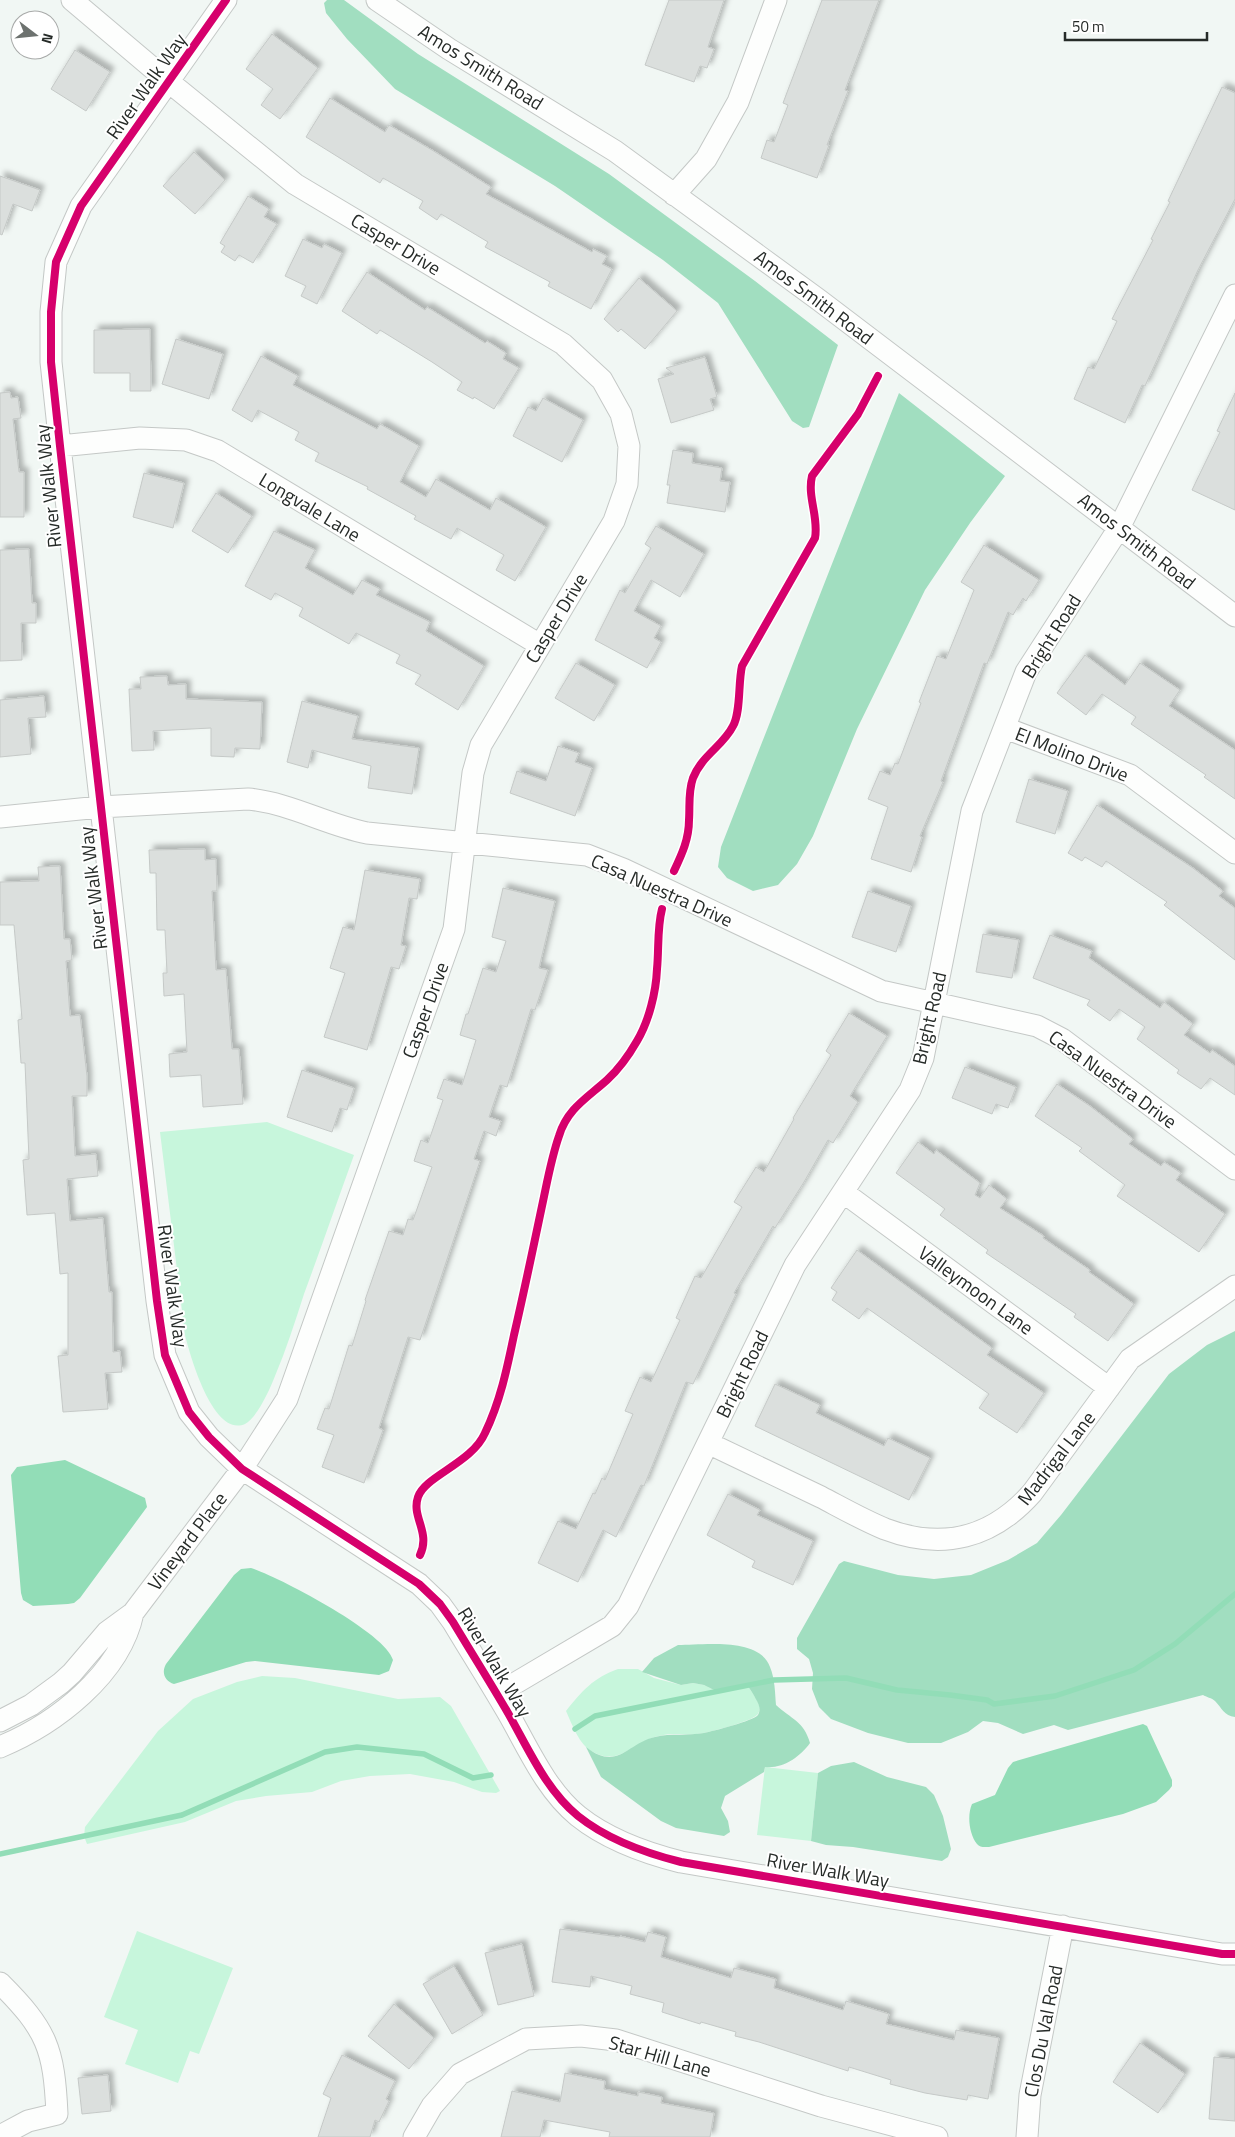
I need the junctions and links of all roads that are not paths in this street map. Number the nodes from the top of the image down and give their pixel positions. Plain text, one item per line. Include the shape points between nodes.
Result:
1 (72, 0) edge
2 (226, 0) edge
3 (377, 0) edge
4 (776, 0) edge
5 (168, 82) junction
6 (674, 194) junction
7 (1235, 295) edge
8 (60, 446) junction
9 (1119, 528) junction
10 (1235, 616) edge
11 (540, 646) junction
12 (1004, 728) junction
13 (100, 807) junction
14 (0, 817) edge
15 (464, 844) junction
16 (1235, 853) edge
17 (934, 1002) junction
18 (1235, 1169) edge
19 (843, 1192) junction
20 (1235, 1286) edge
21 (1109, 1388) junction
22 (708, 1442) junction
23 (242, 1469) junction
24 (133, 1614) junction
25 (83, 1660) junction
26 (99, 1676) junction
27 (496, 1694) junction
28 (0, 1721) edge
29 (0, 1747) edge
30 (1063, 1926) junction
31 (1235, 1954) edge
32 (0, 1984) edge
33 (0, 2136) edge
34 (414, 2137) edge
35 (937, 2137) edge
36 (1027, 2137) edge

1 - 5 street, Casper Drive
2 - 5 street, River Walk Way
3 - 6 street, Amos Smith Road via 449,49 615,151
4 - 6 street via 738,102 706,159
5 - 8 street, River Walk Way via 81,206 56,262 51,362
5 - 11 street, Casper Drive via 296,184 563,344 602,380 621,414 629,446 627,484 614,521
6 - 9 street, Amos Smith Road
7 - 9 street, Bright Road
8 - 11 street, Longvale Lane via 140,438 186,440 218,451
8 - 13 street, River Walk Way
9 - 10 street, Amos Smith Road
9 - 12 street, Bright Road via 1026,672
11 - 15 street, Casper Drive via 481,745 473,773
12 - 16 street, El Molino Drive via 1130,775
12 - 17 street, Bright Road via 972,811
13 - 14 street, Casa Nuestra Drive
13 - 15 street, Casa Nuestra Drive via 258,800 344,829
13 - 23 street, River Walk Way via 165,1355 190,1412 208,1438
15 - 17 street, Casa Nuestra Drive via 587,855 881,991
15 - 23 street, Casper Drive via 454,929 287,1398
17 - 18 street, Casa Nuestra Drive via 1037,1026 1062,1039
17 - 19 street, Bright Road via 923,1058 910,1090
19 - 21 street, Valleymoon Lane
19 - 22 street, Bright Road via 795,1265
20 - 21 street, Madrigal Lane via 1130,1359
21 - 22 street, Madrigal Lane via 1019,1508 986,1530 966,1536 925,1539 885,1529
22 - 27 street, Bright Road via 628,1606 612,1626
23 - 24 street, Vineyard Place
23 - 27 street, River Walk Way via 419,1584 453,1622
24 - 25 street, Vineyard Place via 107,1632
24 - 26 street, Vineyard Place via 128,1632
25 - 26 street
25 - 28 street, Vineyard Place via 44,1696
26 - 29 street, Vineyard Place via 61,1713
27 - 30 street, River Walk Way via 540,1769 578,1815 608,1835 652,1855
30 - 31 street, River Walk Way
30 - 36 street, Clos Du Val Road via 1030,2094
32 - 33 street via 23,2006 43,2035 55,2078 57,2114 28,2121
34 - 35 street, Star Hill Lane via 432,2106 460,2074 526,2039 580,2036 616,2040 821,2106

